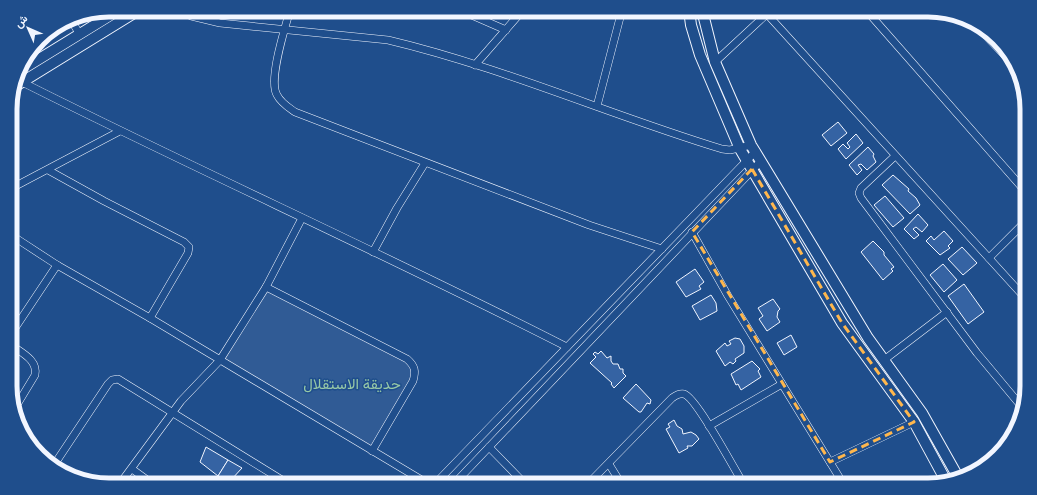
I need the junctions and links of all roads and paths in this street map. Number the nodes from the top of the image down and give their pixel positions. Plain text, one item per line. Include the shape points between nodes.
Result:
1 (108, 17) edge
2 (128, 17) edge
3 (195, 17) edge
4 (288, 17) edge
5 (476, 17) edge
6 (517, 17) edge
7 (620, 17) edge
8 (690, 17) edge
9 (704, 17) edge
10 (764, 17) edge
11 (773, 17) edge
12 (872, 17) edge
13 (74, 25) edge
14 (285, 29) junction
15 (506, 30) junction
16 (80, 35) junction
17 (715, 62) junction
18 (475, 65) junction
19 (28, 66) edge
20 (21, 83) edge
21 (20, 86) edge
22 (597, 106) junction
23 (120, 132) junction
24 (753, 148) junction
25 (740, 149) junction
26 (895, 156) junction
27 (747, 160) junction
28 (761, 161) junction
29 (426, 163) junction
30 (48, 170) junction
31 (752, 170) junction
32 (1020, 185) edge
33 (17, 186) edge
34 (302, 218) junction
35 (1020, 226) edge
36 (692, 232) junction
37 (17, 240) edge
38 (662, 249) junction
39 (373, 252) junction
40 (989, 258) junction
41 (57, 265) junction
42 (266, 287) junction
43 (1020, 292) edge
44 (947, 312) junction
45 (150, 318) junction
46 (17, 325) edge
47 (567, 347) junction
48 (17, 349) edge
49 (220, 360) junction
50 (884, 360) junction
51 (782, 384) junction
52 (19, 401) edge
53 (1018, 402) edge
54 (173, 412) junction
55 (914, 422) junction
56 (709, 426) junction
57 (489, 446) junction
58 (372, 451) junction
59 (56, 461) edge
60 (830, 462) junction
61 (609, 464) junction
62 (132, 469) junction
63 (956, 473) edge
64 (944, 476) edge
65 (125, 478) edge
66 (144, 478) edge
67 (279, 478) edge
68 (418, 478) edge
69 (441, 478) edge
70 (459, 478) edge
71 (519, 478) edge
72 (594, 478) edge
73 (618, 478) edge
74 (740, 478) edge
75 (840, 478) edge

1 - 16 main road
2 - 20 main road
3 - 14 street via 220,23
4 - 14 street
5 - 15 street
6 - 15 street
7 - 22 street
8 - 25 main road via 700,54
9 - 17 main road
10 - 17 street
11 - 26 street
12 - 32 street
13 - 16 street
14 - 18 street via 388,40
14 - 29 street via 274,81 276,94 284,105 295,112
15 - 18 street
16 - 19 main road
17 - 24 main road
18 - 22 street
21 - 23 street
22 - 25 street via 716,147
23 - 30 street
23 - 34 street
24 - 25 street
24 - 27 street
24 - 28 main road
25 - 27 main road
26 - 40 street
26 - 44 street via 861,188 859,193
27 - 31 main road
27 - 38 street
28 - 31 street
28 - 50 main road via 868,338
29 - 38 street via 589,225
29 - 39 street
30 - 33 street
30 - 45 street via 189,247 188,253
31 - 36 street
31 - 55 main road via 842,323
34 - 39 street
34 - 42 street
35 - 40 street
36 - 51 street
36 - 57 street
37 - 41 street
38 - 47 street
39 - 47 street via 454,289
40 - 43 street
41 - 45 street
41 - 46 street
42 - 49 street
42 - 58 street via 407,359 414,365 416,373 413,381
44 - 50 street
44 - 53 street
45 - 49 street
47 - 69 street
48 - 52 street via 31,359 36,371 36,376
49 - 54 street
49 - 58 street
50 - 63 main road via 922,413
51 - 56 street
51 - 60 street
54 - 59 street via 124,380 112,380
54 - 62 street
54 - 67 street
55 - 60 street
55 - 64 main road
56 - 61 street via 690,398 678,394
56 - 74 street
57 - 70 street
57 - 71 street
58 - 68 street
60 - 75 street
61 - 72 street
61 - 73 street
62 - 65 street
62 - 66 street

